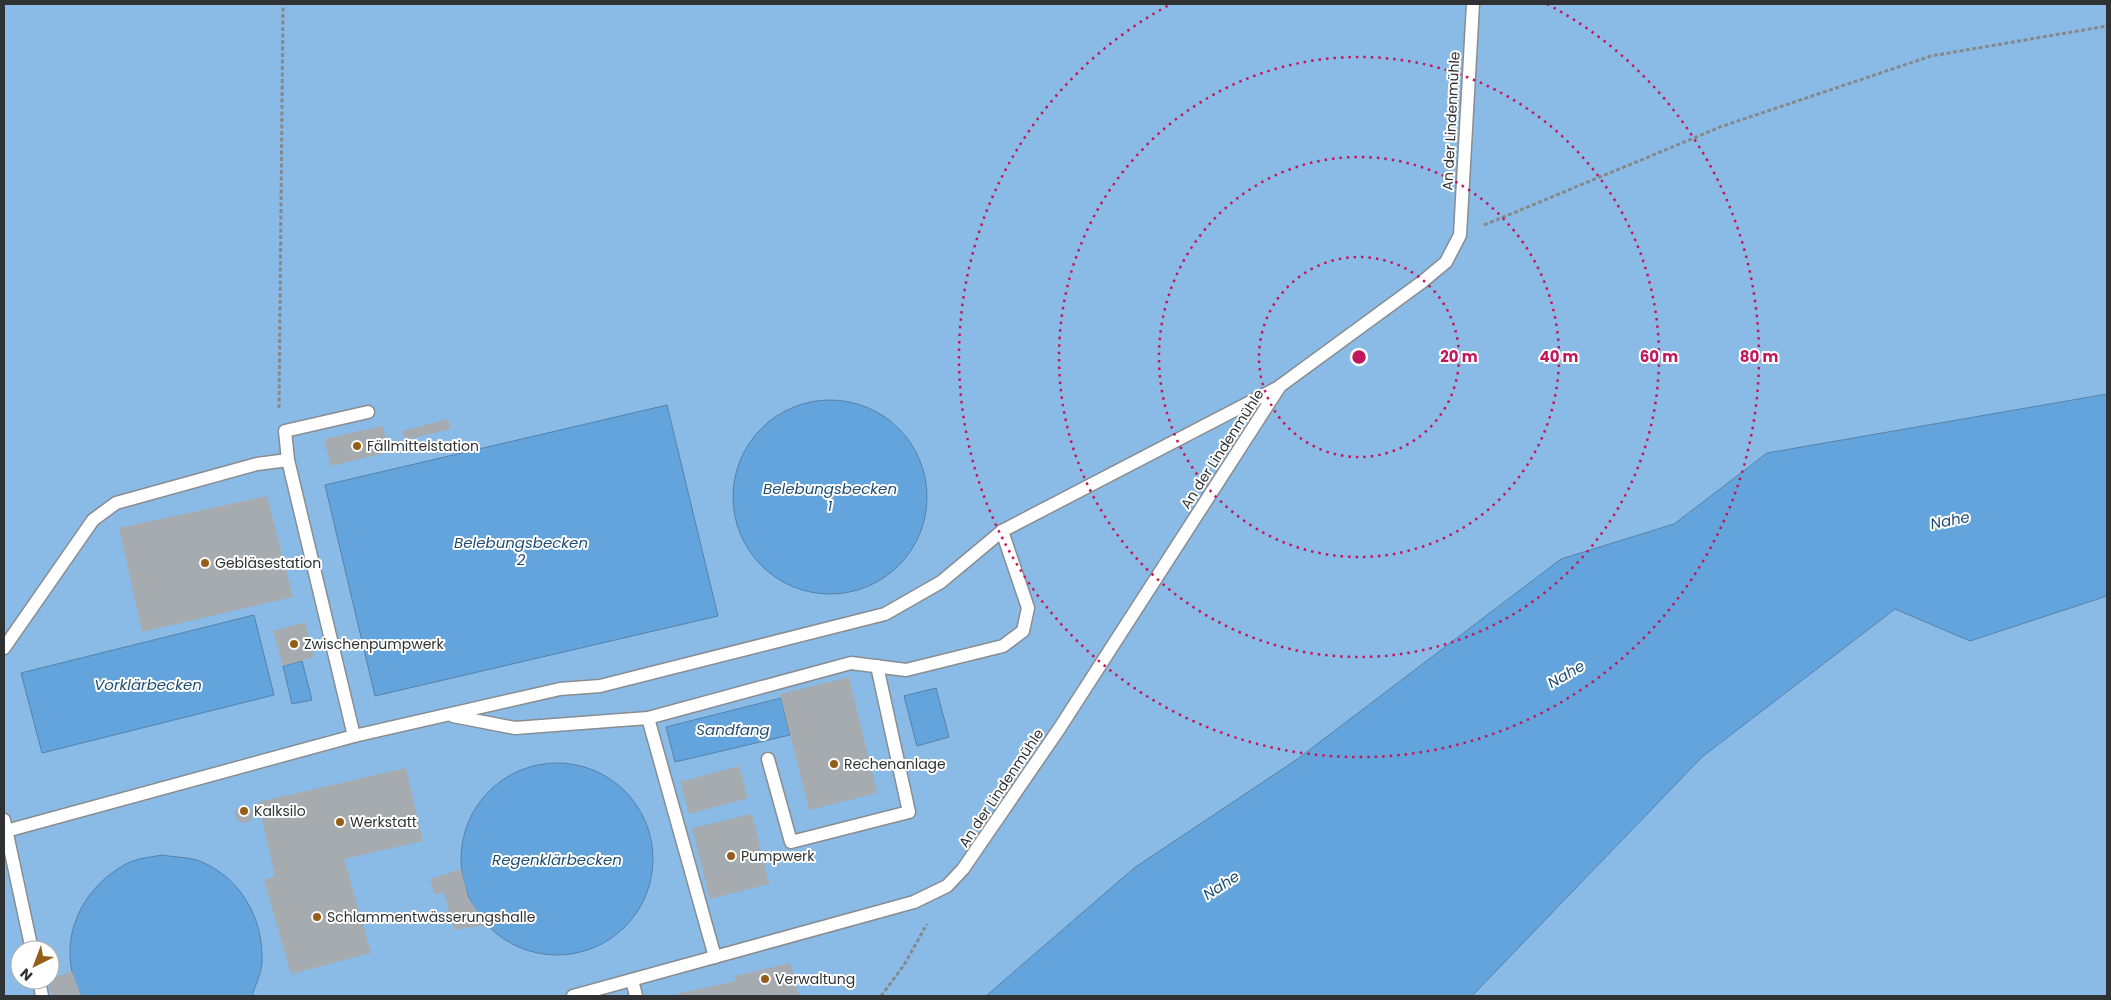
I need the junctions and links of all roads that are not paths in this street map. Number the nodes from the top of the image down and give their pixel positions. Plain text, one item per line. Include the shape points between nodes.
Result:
1 (1472, 4) edge
2 (1280, 386) junction
3 (368, 412) dead end
4 (288, 460) junction
5 (1002, 531) junction
6 (4, 648) edge
7 (878, 666) junction
8 (446, 715) junction
9 (648, 718) junction
10 (354, 736) junction
11 (768, 760) dead end
12 (5, 826) edge
13 (30, 940) edge
14 (715, 957) junction
15 (632, 980) junction
16 (573, 996) edge
17 (636, 996) edge

1 - 2 lane, An der Lindenmühle via 1460,234 1446,262
2 - 5 lane
2 - 14 lane, An der Lindenmühle via 1059,729 963,869 947,886 914,902
3 - 4 lane via 286,431
4 - 6 lane via 257,464 116,503 93,520
4 - 10 lane
5 - 7 lane via 1028,608 1023,631 1003,646 915,668
5 - 8 lane via 940,582 885,614 600,686 560,689
7 - 9 lane via 851,663
7 - 11 lane via 909,812 791,842
8 - 9 lane via 516,728
8 - 10 lane
9 - 14 lane
10 - 12 lane
12 - 13 lane
14 - 15 lane, An der Lindenmühle
15 - 16 lane, An der Lindenmühle
15 - 17 lane

